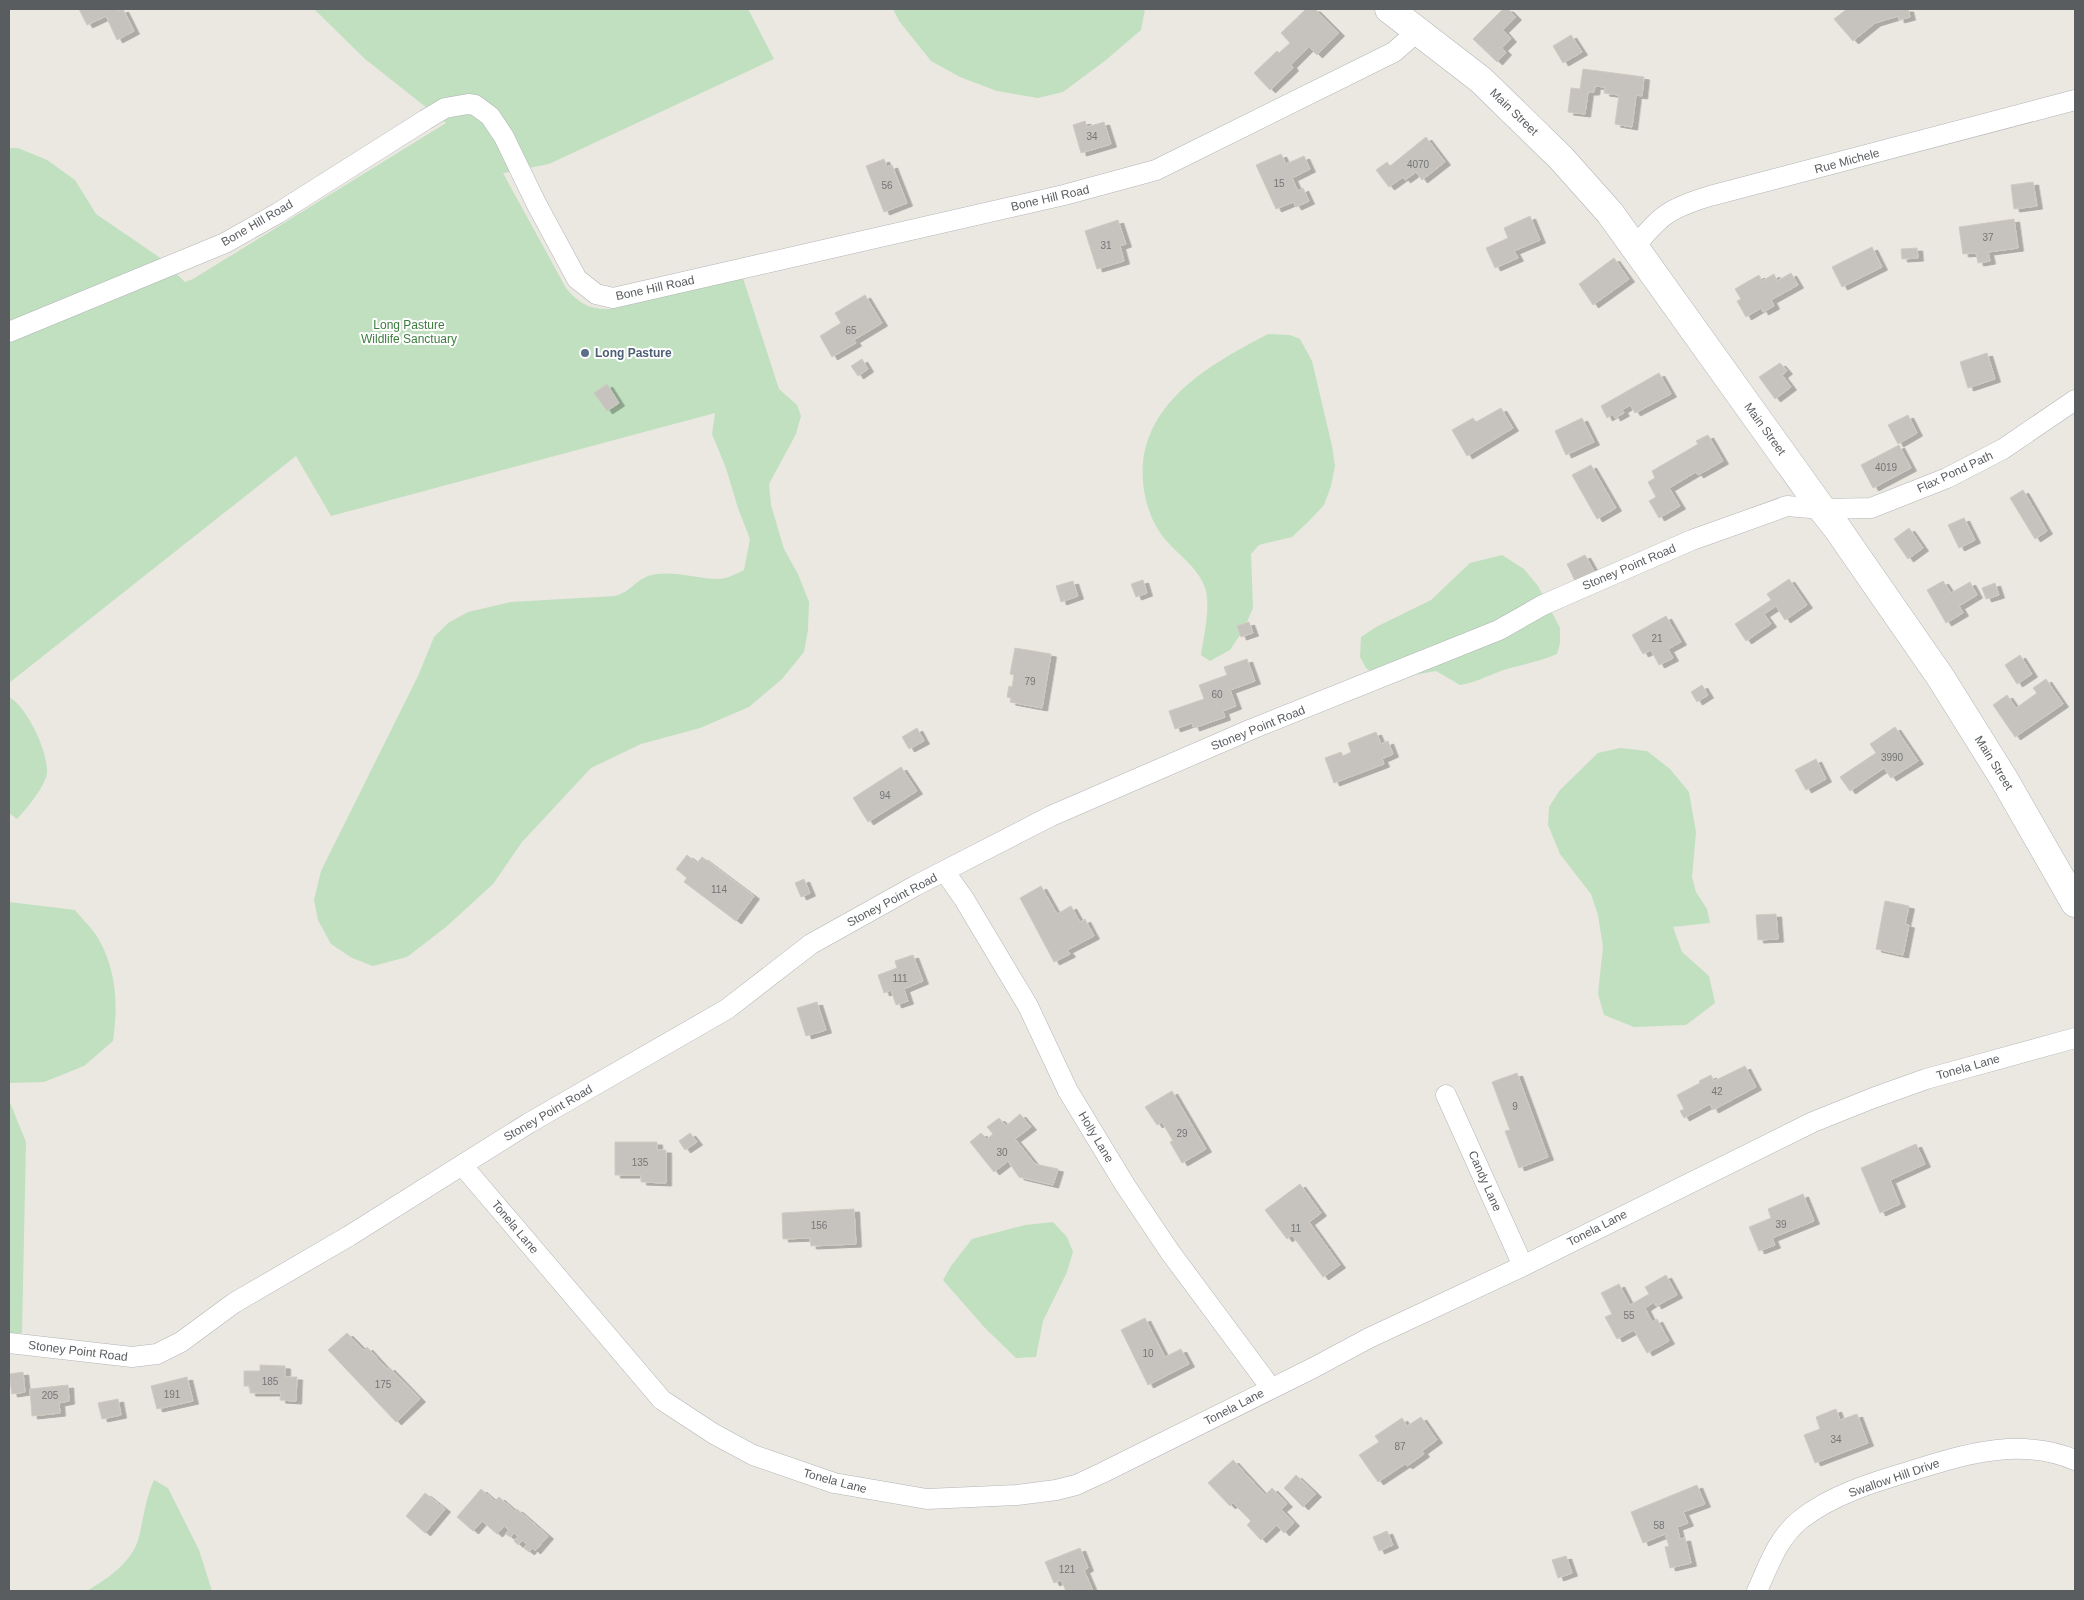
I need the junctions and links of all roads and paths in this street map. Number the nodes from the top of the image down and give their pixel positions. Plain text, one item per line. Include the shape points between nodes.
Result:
1 (1389, 9) edge
2 (1418, 31) junction
3 (2075, 100) edge
4 (1634, 248) junction
5 (9, 332) edge
6 (2075, 400) edge
7 (1822, 509) junction
8 (945, 872) junction
9 (2075, 903) edge
10 (2075, 1038) edge
11 (1446, 1095) dead end
12 (462, 1165) junction
13 (1523, 1266) junction
14 (9, 1343) edge
15 (1271, 1388) junction
16 (2075, 1460) edge
17 (1757, 1591) edge

1 - 2 main road, Main Street
2 - 4 main road, Main Street via 1481,80 1560,158 1610,213
2 - 5 street, Bone Hill Road via 1394,52 1156,170 1064,195 613,298 596,294 577,279 490,116 475,105 446,108 225,243
3 - 4 street, Rue Michele via 1679,205 1649,229
4 - 7 main road, Main Street
6 - 7 street, Flax Pond Path via 2003,449 1947,478 1871,508
7 - 8 street, Stoney Point Road via 1787,506 1692,540 1552,601 1499,630 1252,729 1070,808
7 - 9 main road, Main Street via 1941,678
8 - 12 street, Stoney Point Road via 811,944 727,1009
8 - 15 street, Holly Lane via 1028,1006 1068,1091 1125,1185 1170,1252
10 - 13 street, Tonela Lane via 1926,1079 1813,1122
11 - 13 street, Candy Lane
12 - 14 street, Stoney Point Road via 334,1245 234,1302 181,1342 157,1354 132,1357
12 - 15 street, Tonela Lane via 662,1400 753,1455 834,1483 927,1500 1056,1490 1102,1473
13 - 15 street, Tonela Lane
16 - 17 street, Swallow Hill Drive via 2040,1450 1985,1452 1956,1457 1845,1494 1806,1516 1784,1536

